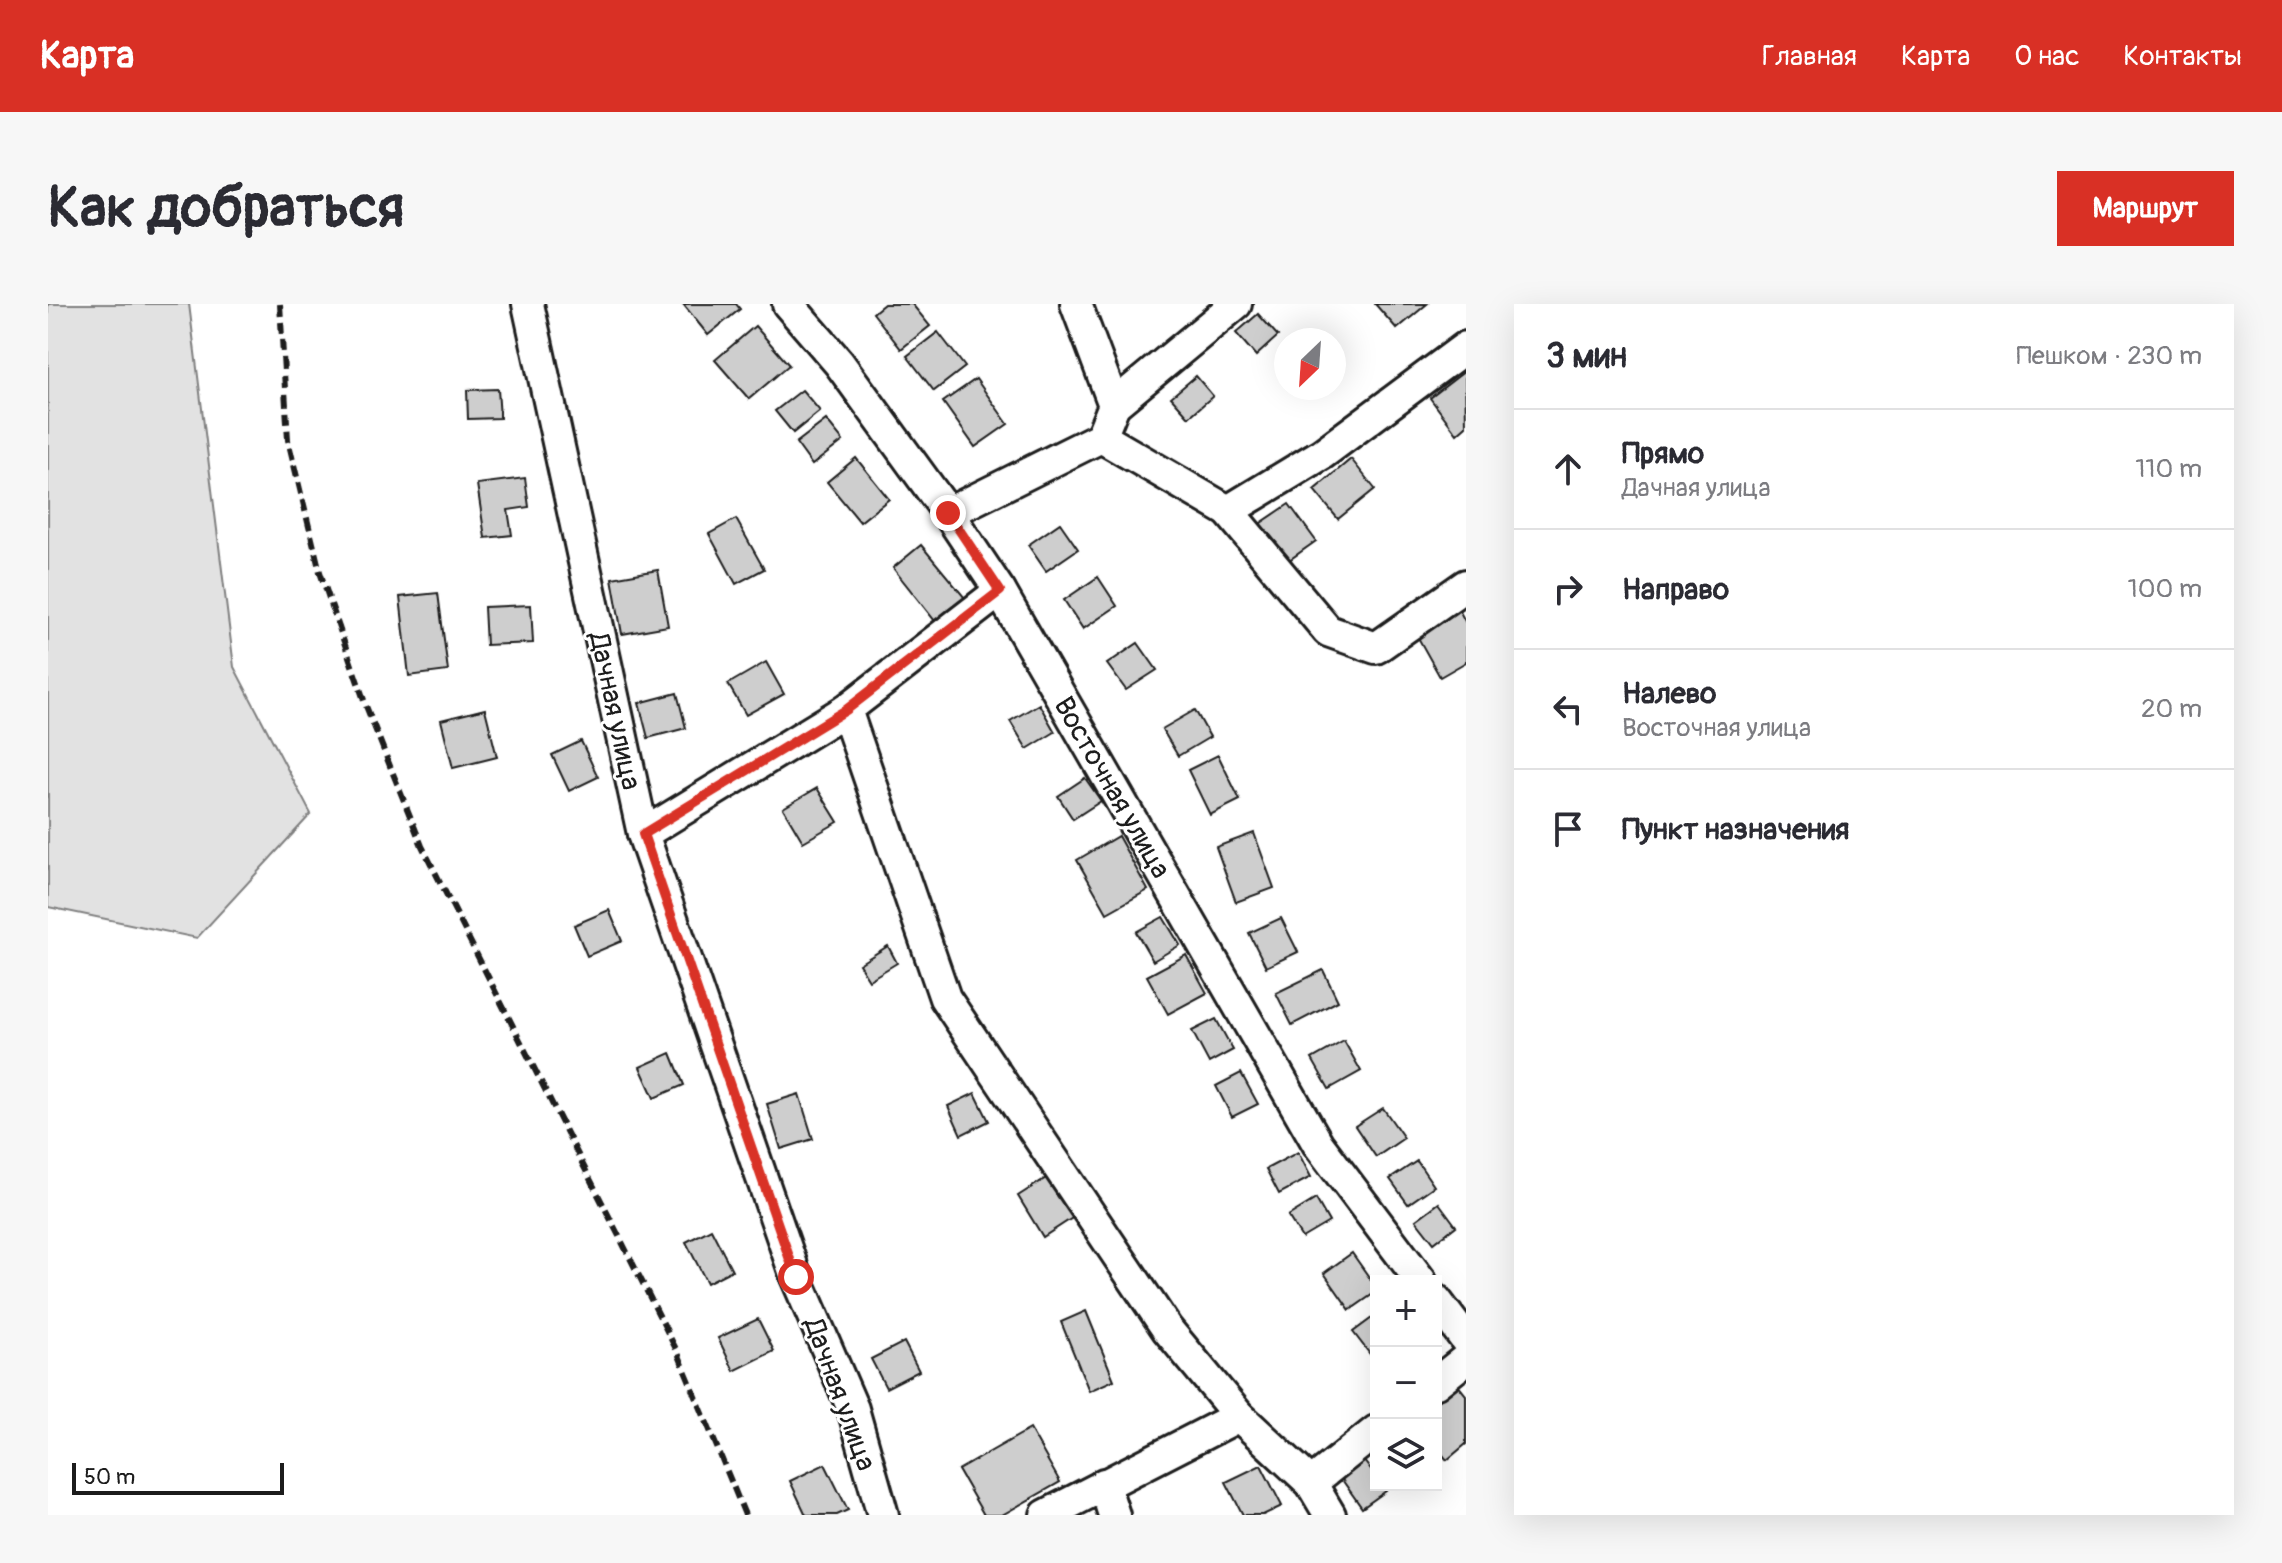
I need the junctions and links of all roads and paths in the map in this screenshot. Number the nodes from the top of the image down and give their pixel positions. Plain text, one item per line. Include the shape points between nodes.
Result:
1 (528, 304) edge
2 (788, 304) edge
3 (1076, 304) edge
4 (1236, 304) edge
5 (1466, 347) edge
6 (1114, 405) junction
7 (1101, 437) junction
8 (1228, 511) junction
9 (948, 513) junction
10 (1466, 585) edge
11 (1000, 591) junction
12 (846, 710) junction
13 (643, 834) junction
14 (1416, 1275) edge
15 (1442, 1308) edge
16 (1466, 1340) edge
17 (1466, 1359) edge
18 (1442, 1378) edge
19 (1239, 1416) junction
20 (1370, 1436) edge
21 (1311, 1483) junction
22 (1104, 1484) junction
23 (883, 1515) edge
24 (1046, 1515) edge
25 (1114, 1515) edge
26 (1330, 1515) edge

1 - 13 street, Дачная улица
2 - 9 street, Восточная улица via 839,363
3 - 6 street
4 - 6 street
5 - 8 street via 1322,454
6 - 7 street
7 - 8 street
7 - 9 street
8 - 10 street via 1328,631 1376,648
9 - 11 street, Восточная улица
11 - 12 street
11 - 14 street, Восточная улица via 1318,1144
12 - 13 street
12 - 19 street via 945,998 1167,1329
13 - 23 street, Дачная улица via 796,1277 853,1409
15 - 16 street
17 - 18 street
19 - 21 street
19 - 22 street
20 - 21 street
21 - 26 street
22 - 24 street
22 - 25 street

